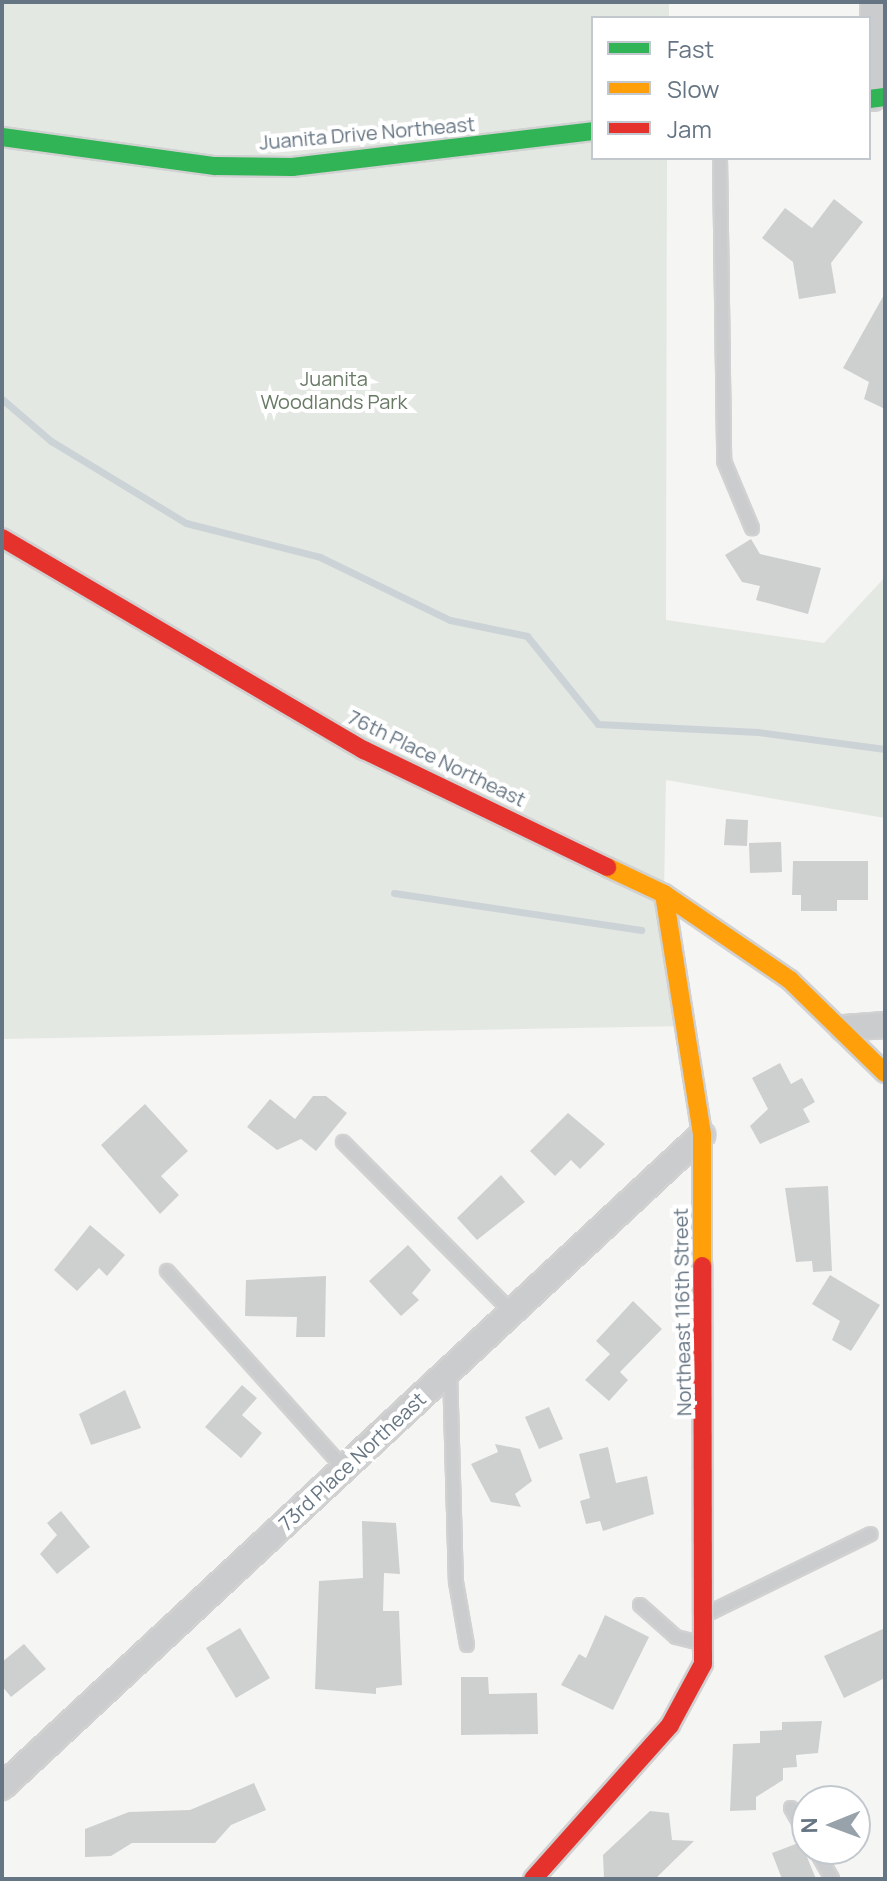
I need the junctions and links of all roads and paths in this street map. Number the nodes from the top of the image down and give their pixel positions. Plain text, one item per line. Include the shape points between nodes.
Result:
1 (873, 2) edge
2 (876, 98) edge
3 (591, 131) edge
4 (2, 137) edge
5 (720, 160) edge
6 (752, 528) dead end
7 (2, 538) edge
8 (664, 894) junction
9 (885, 1025) edge
10 (843, 1028) junction
11 (885, 1073) edge
12 (702, 1135) junction
13 (343, 1142) dead end
14 (167, 1271) dead end
15 (512, 1312) junction
16 (450, 1370) junction
17 (344, 1468) junction
18 (871, 1534) dead end
19 (640, 1605) dead end
20 (704, 1615) junction
21 (703, 1644) junction
22 (467, 1645) dead end
23 (2, 1787) edge
24 (533, 1879) edge

1 - 2 street
3 - 4 street, Juanita Drive Northeast via 292,167 215,166
5 - 6 lane via 724,461
7 - 8 street, 76th Place Northeast via 364,750
8 - 10 street, 76th Place Northeast via 723,930
8 - 12 street, Northeast 116th Street
9 - 10 street
10 - 11 street, 76th Place Northeast
12 - 15 street, 73rd Place Northeast
12 - 20 street, Northeast 116th Street
13 - 15 lane
14 - 17 lane
15 - 16 street, 73rd Place Northeast
16 - 17 street, 73rd Place Northeast
16 - 22 lane via 456,1582
17 - 23 street, 73rd Place Northeast
18 - 20 lane
19 - 21 lane via 676,1637
20 - 21 street, Northeast 116th Street
21 - 24 street, Northeast 116th Street via 690,1697 670,1725 563,1853

